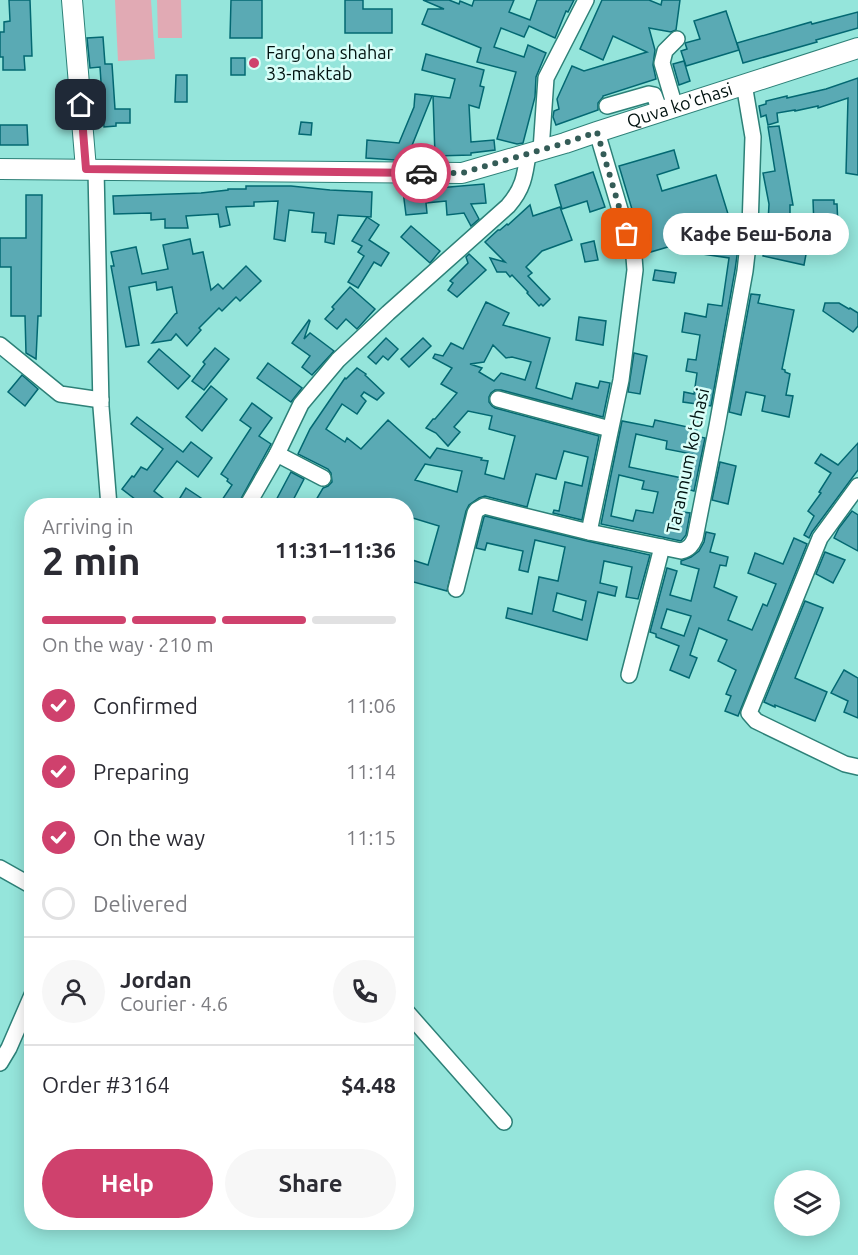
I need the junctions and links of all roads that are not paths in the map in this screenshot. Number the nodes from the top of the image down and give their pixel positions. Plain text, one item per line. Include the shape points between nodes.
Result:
1 (72, 0) edge
2 (586, 0) edge
3 (677, 39) dead end
4 (858, 48) edge
5 (744, 84) junction
6 (606, 106) dead end
7 (667, 109) junction
8 (597, 132) junction
9 (535, 152) junction
10 (0, 169) edge
11 (91, 169) junction
12 (0, 345) edge
13 (498, 399) dead end
14 (101, 400) junction
15 (610, 429) junction
16 (277, 454) junction
17 (323, 478) dead end
18 (858, 486) edge
19 (108, 498) edge
20 (252, 498) edge
21 (589, 532) junction
22 (662, 548) junction
23 (456, 590) dead end
24 (629, 675) dead end
25 (858, 767) edge
26 (0, 868) edge
27 (24, 882) edge
28 (24, 1013) edge
29 (414, 1020) edge
30 (0, 1063) edge
31 (504, 1122) dead end

1 - 11 main road
2 - 9 street via 546,78
3 - 7 street via 665,51 662,63
4 - 5 main road, Quva ko'chasi
5 - 7 main road, Quva ko'chasi
5 - 22 street, Tarannum koʻchasi via 753,137 745,271 695,538 685,550
6 - 7 street via 649,94
7 - 8 main road, Quva ko'chasi
8 - 9 main road, Quva ko'chasi
8 - 15 street via 635,270 621,380
9 - 11 main road, Quva ko'chasi via 462,173
9 - 16 street via 517,196 338,360 301,404
10 - 11 main road, Quva ko'chasi
11 - 14 street
12 - 14 street via 60,394
13 - 15 street
14 - 19 street
15 - 21 street
16 - 17 street
16 - 20 street
18 - 25 street via 820,538 749,713 756,721 844,764
21 - 22 street, Tarannum koʻchasi
21 - 23 street, Tarannum koʻchasi via 480,507 475,513
22 - 24 street
26 - 27 street
28 - 30 street
29 - 31 street

